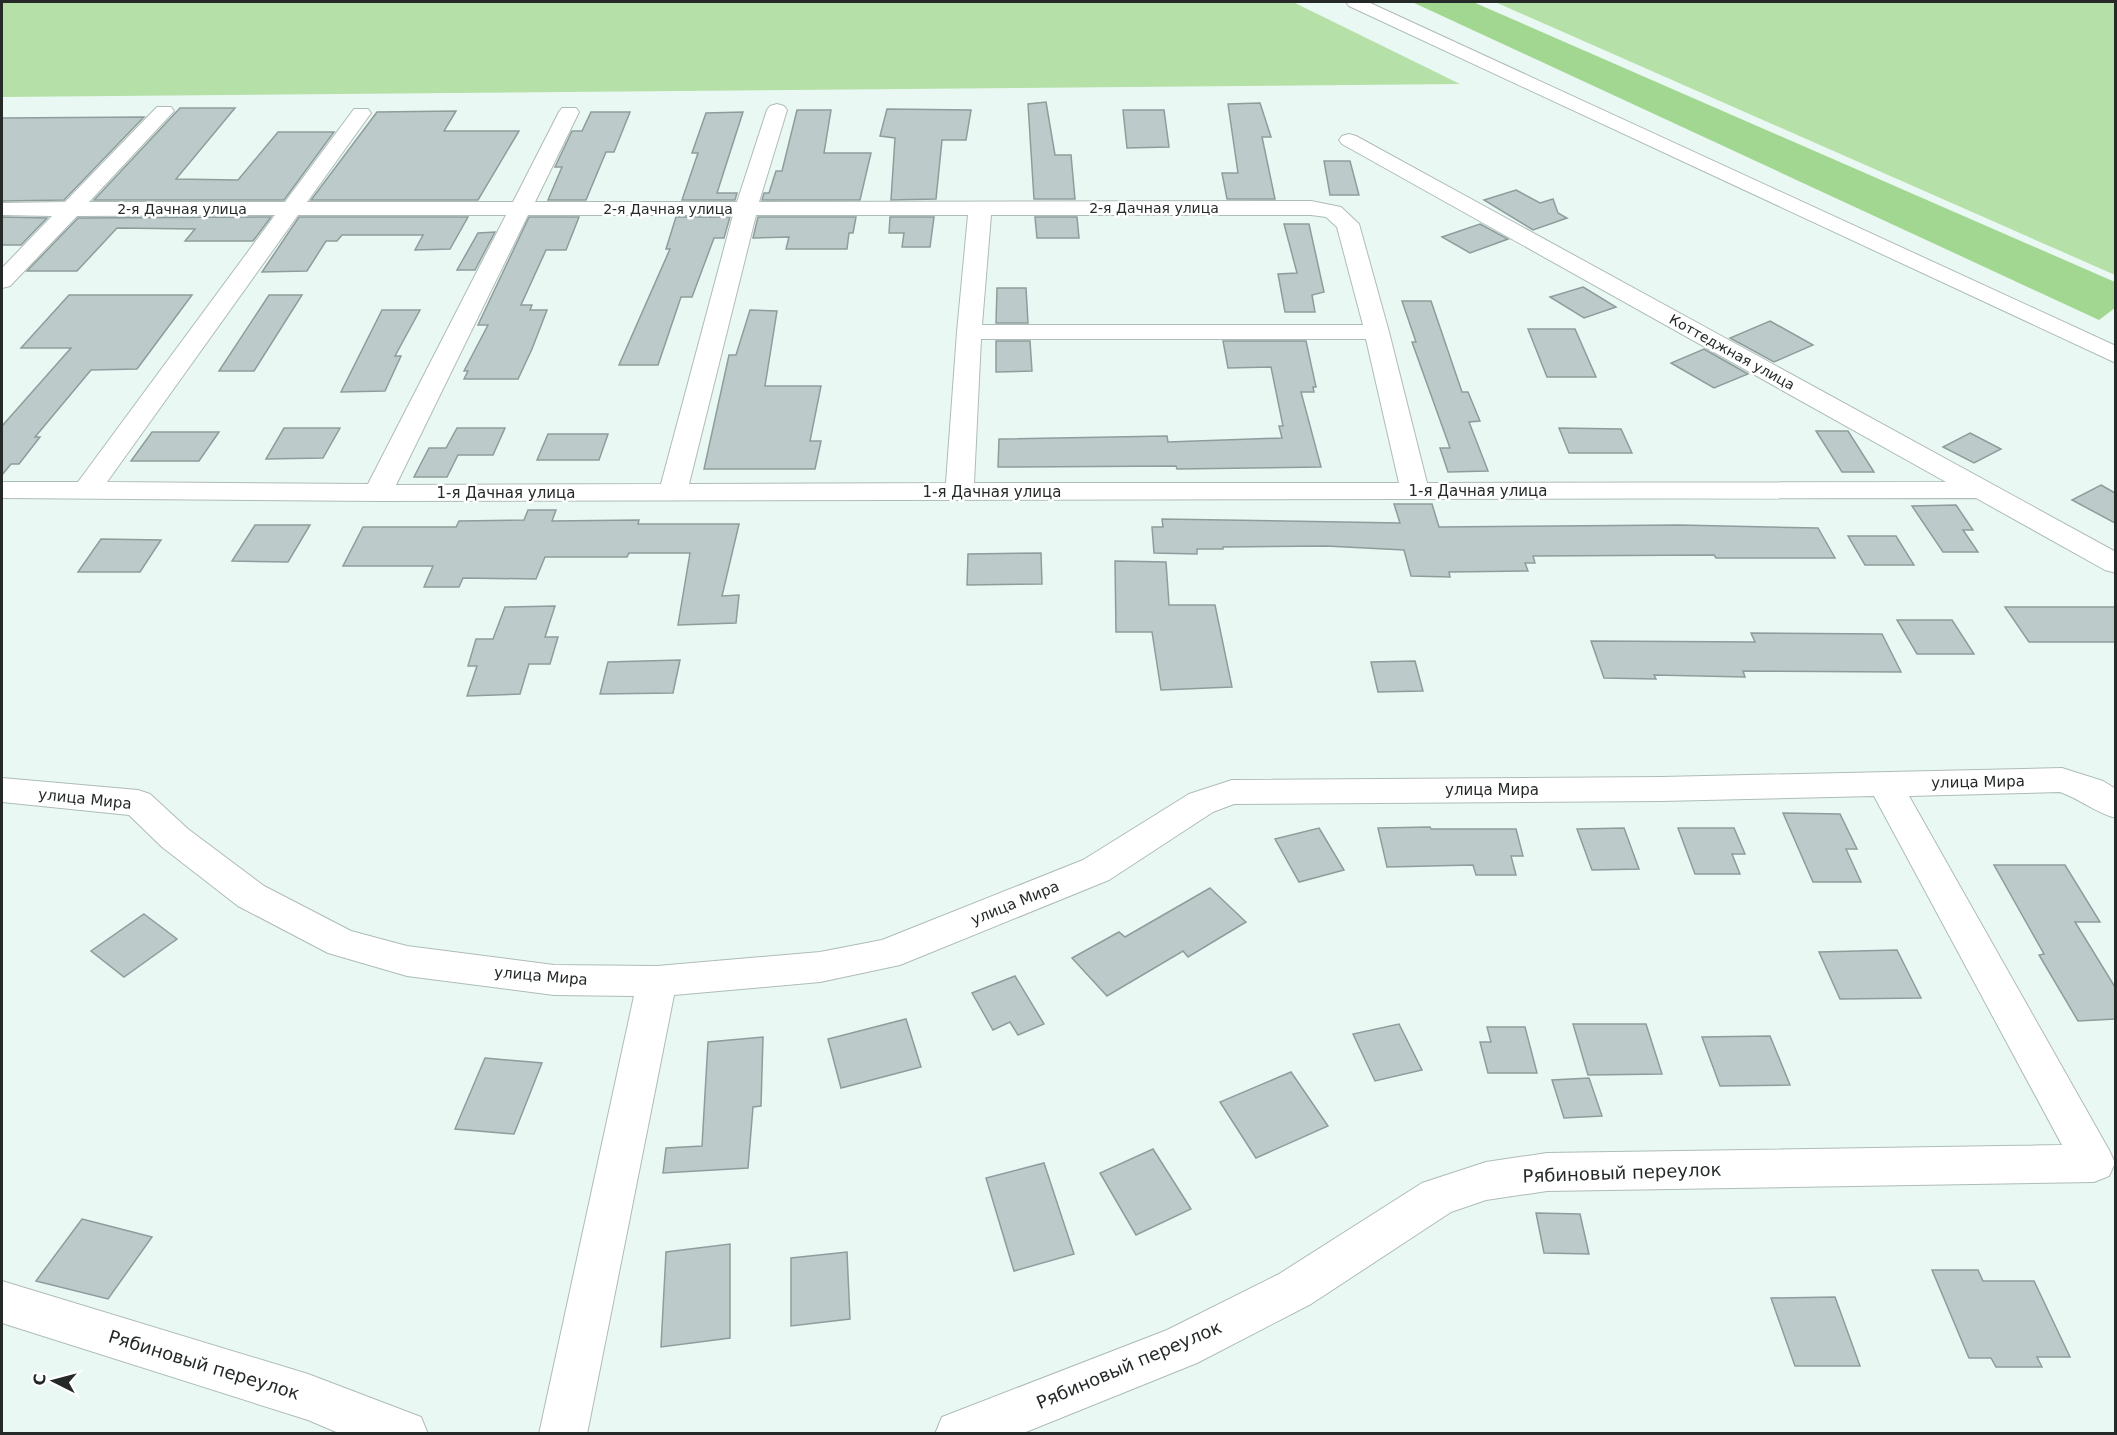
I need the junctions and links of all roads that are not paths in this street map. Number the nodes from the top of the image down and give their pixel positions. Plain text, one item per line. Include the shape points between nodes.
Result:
1 (1358, 3) edge
2 (777, 110) dead end
3 (164, 111) dead end
4 (361, 112) dead end
5 (569, 112) dead end
6 (1349, 140) dead end
7 (2, 209) edge
8 (70, 209) junction
9 (520, 209) junction
10 (746, 209) junction
11 (980, 209) junction
12 (290, 210) junction
13 (2, 281) edge
14 (969, 332) junction
15 (1377, 332) junction
16 (2115, 356) edge
17 (2, 490) edge
18 (87, 490) junction
19 (1982, 490) junction
20 (960, 491) junction
21 (1415, 492) junction
22 (378, 493) junction
23 (673, 493) junction
24 (2115, 564) edge
25 (1885, 784) junction
26 (2, 790) edge
27 (2115, 806) edge
28 (657, 981) junction
29 (2, 1302) edge
30 (404, 1434) edge
31 (563, 1434) edge
32 (959, 1434) edge

1 - 16 street
2 - 10 street
3 - 8 street
4 - 12 street
5 - 9 street
6 - 19 street, Коттеджная улица
7 - 8 street, 2-я Дачная улица
8 - 12 street, 2-я Дачная улица
8 - 13 street
9 - 10 street, 2-я Дачная улица
9 - 12 street, 2-я Дачная улица
9 - 22 street
10 - 11 street, 2-я Дачная улица
10 - 23 street
11 - 14 street
11 - 15 street, 2-я Дачная улица via 1311,208 1333,212 1348,224
12 - 18 street
14 - 15 street
14 - 20 street
15 - 21 street
17 - 18 street, 1-я Дачная улица
18 - 22 street, 1-я Дачная улица
19 - 21 street, 1-я Дачная улица
19 - 24 street, Коттеджная улица
20 - 21 street, 1-я Дачная улица
20 - 23 street, 1-я Дачная улица
22 - 23 street, 1-я Дачная улица
25 - 27 street, улица Мира via 2062,780 2091,790
25 - 28 street, улица Мира via 1232,792 1201,803 1096,870 887,954 820,967
25 - 32 street, Рябиновый переулок via 2094,1163 1548,1172 1486,1181 1437,1197 1295,1289 1180,1347
26 - 28 street, улица Мира via 138,803 175,838 252,896 341,943 407,961 554,980
28 - 31 street
29 - 30 street, Рябиновый переулок via 308,1397

